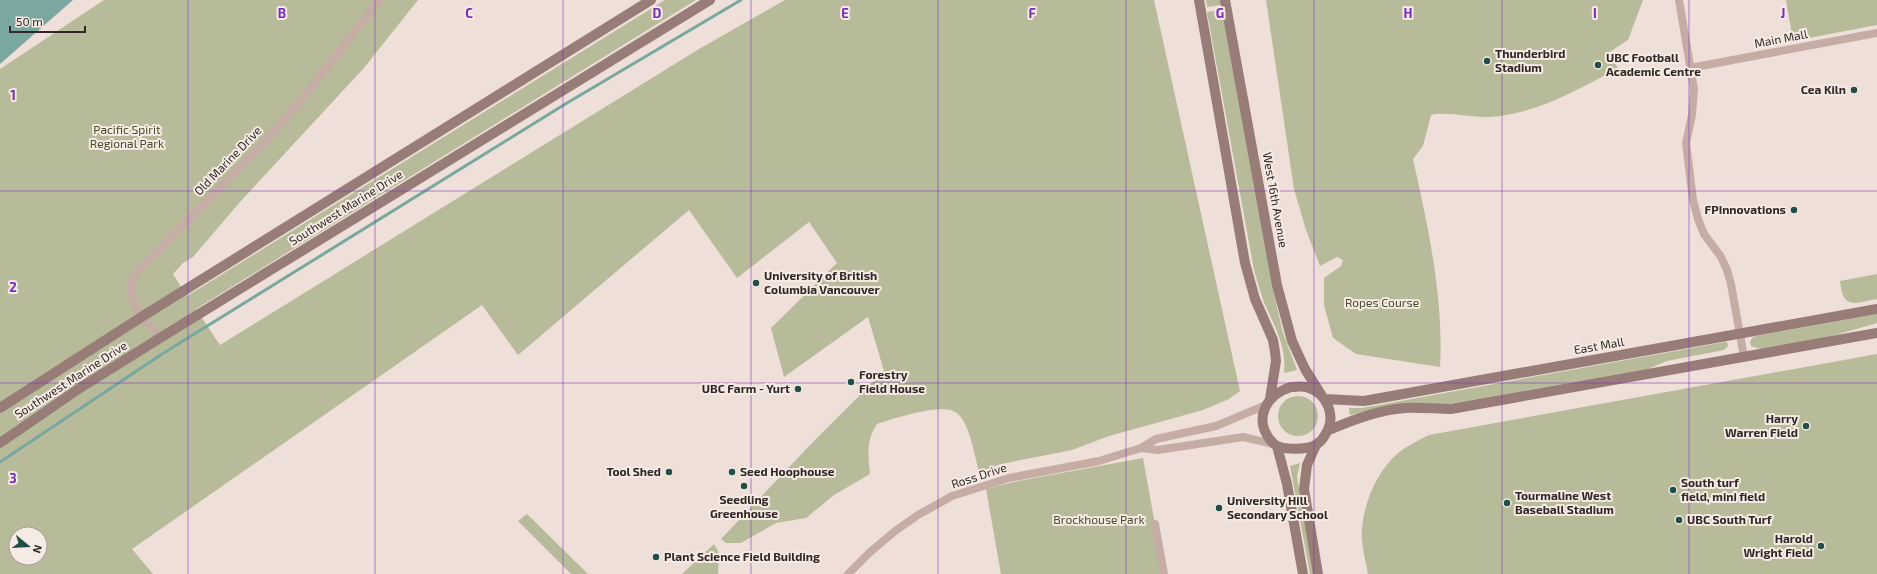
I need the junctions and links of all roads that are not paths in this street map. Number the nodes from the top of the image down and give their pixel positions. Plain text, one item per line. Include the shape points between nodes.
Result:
1 (379, 0) edge
2 (650, 0) edge
3 (710, 0) edge
4 (1199, 0) edge
5 (1226, 0) edge
6 (1679, 0) edge
7 (1877, 33) edge
8 (1690, 68) junction
9 (1877, 309) edge
10 (143, 316) junction
11 (1877, 333) edge
12 (1741, 334) junction
13 (160, 338) junction
14 (1744, 357) junction
15 (1324, 398) junction
16 (1268, 402) junction
17 (0, 408) edge
18 (1328, 430) junction
19 (0, 443) edge
20 (1275, 445) junction
21 (1316, 445) junction
22 (1141, 448) junction
23 (1155, 524) dead end
24 (848, 574) edge
25 (1164, 574) edge
26 (1303, 574) edge
27 (1318, 574) edge

1 - 10 street, Old Marine Drive via 302,99 259,148 136,273 132,280 132,302
2 - 10 main road, Southwest Marine Drive
3 - 13 main road, Southwest Marine Drive
4 - 16 main road via 1245,263 1255,299 1276,352
5 - 15 main road, West 16th Avenue via 1277,285 1292,341 1305,370
6 - 8 street
7 - 8 street, Main Mall
8 - 12 street via 1694,101 1686,143 1693,200 1704,234 1727,270
9 - 12 main road, East Mall
10 - 13 street, Old Marine Drive
10 - 17 main road, Southwest Marine Drive
11 - 14 main road
12 - 14 street
12 - 15 main road, East Mall via 1364,401
13 - 19 main road, Southwest Marine Drive via 80,388
14 - 18 main road via 1451,409 1405,408 1376,413
15 - 16 main road via 1304,387 1291,387 1280,390
15 - 18 main road via 1331,412
16 - 20 main road via 1263,413 1263,424
16 - 22 street, Ross Drive via 1216,426 1156,439
18 - 21 main road
20 - 21 main road via 1295,449
20 - 22 street, Ross Drive via 1243,437 1158,450
20 - 26 main road via 1287,484
21 - 27 main road via 1307,465 1304,489
22 - 24 street, Ross Drive via 1099,461 1009,478 952,496 895,531
23 - 25 street

